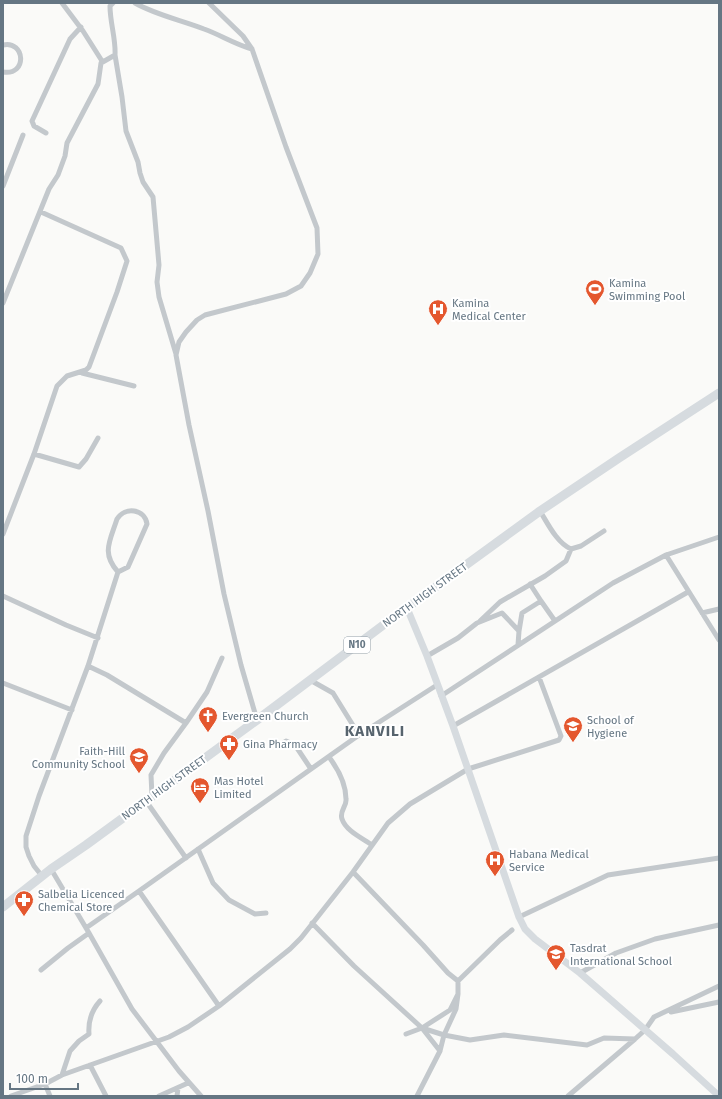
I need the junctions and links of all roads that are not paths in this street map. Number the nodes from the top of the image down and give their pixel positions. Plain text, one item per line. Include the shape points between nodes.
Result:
1 (62, 3) edge
2 (134, 3) edge
3 (209, 3) edge
4 (111, 4) edge
5 (81, 27) junction
6 (3, 45) edge
7 (252, 49) junction
8 (115, 55) junction
9 (102, 61) junction
10 (3, 72) edge
11 (46, 134) dead end
12 (23, 135) dead end
13 (3, 186) edge
14 (40, 212) junction
15 (3, 303) edge
16 (176, 355) junction
17 (81, 372) junction
18 (134, 386) dead end
19 (719, 393) edge
20 (98, 438) dead end
21 (34, 454) junction
22 (540, 511) junction
23 (604, 531) dead end
24 (3, 534) edge
25 (719, 536) edge
26 (572, 549) junction
27 (666, 555) junction
28 (118, 572) junction
29 (530, 584) junction
30 (688, 592) junction
31 (3, 596) edge
32 (541, 601) junction
33 (407, 608) junction
34 (719, 609) edge
35 (702, 613) junction
36 (555, 621) junction
37 (477, 624) junction
38 (519, 631) junction
39 (98, 638) junction
40 (719, 640) edge
41 (518, 645) junction
42 (427, 656) junction
43 (222, 658) dead end
44 (88, 666) junction
45 (540, 677) junction
46 (310, 680) junction
47 (3, 683) edge
48 (437, 685) junction
49 (441, 696) junction
50 (72, 710) junction
51 (257, 720) junction
52 (186, 723) junction
53 (453, 726) junction
54 (359, 735) junction
55 (278, 746) dead end
56 (329, 757) junction
57 (311, 769) junction
58 (468, 769) junction
59 (149, 798) junction
60 (372, 845) junction
61 (198, 849) junction
62 (186, 858) junction
63 (719, 858) edge
64 (51, 869) junction
65 (353, 872) junction
66 (42, 876) junction
67 (139, 891) junction
68 (3, 907) edge
69 (266, 913) dead end
70 (519, 917) junction
71 (312, 923) junction
72 (719, 925) edge
73 (88, 930) junction
74 (512, 930) dead end
75 (41, 970) dead end
76 (580, 973) junction
77 (458, 981) junction
78 (719, 986) edge
79 (458, 994) junction
80 (100, 1001) dead end
81 (719, 1002) edge
82 (219, 1006) junction
83 (664, 1013) junction
84 (422, 1028) junction
85 (645, 1030) junction
86 (406, 1034) dead end
87 (444, 1035) junction
88 (635, 1039) junction
89 (155, 1042) junction
90 (440, 1051) junction
91 (90, 1065) junction
92 (62, 1075) junction
93 (188, 1083) junction
94 (45, 1084) junction
95 (178, 1088) junction
96 (11, 1096) edge
97 (50, 1096) edge
98 (106, 1096) edge
99 (159, 1096) edge
100 (177, 1096) edge
101 (201, 1096) edge
102 (417, 1096) edge
103 (568, 1096) edge
104 (719, 1096) edge

1 - 5 street
2 - 7 street
3 - 7 street via 243,36
4 - 8 street
5 - 9 street
5 - 11 street via 70,39 32,121 34,126
6 - 10 street via 12,45 20,53 21,58 20,64 13,72
7 - 16 street via 317,228 318,254 310,273 296,289 286,294 205,315 197,320 179,342
8 - 9 street
8 - 16 street via 126,132 143,182 153,197 159,297
9 - 14 street via 98,84 67,143 58,175
12 - 13 street
14 - 15 street
14 - 17 street via 121,248 127,261 89,367
16 - 51 street via 224,594
17 - 18 street
17 - 21 street via 67,376 57,386
19 - 22 highway, NORTH HIGH STREET / N10
20 - 21 street via 79,468
21 - 24 street
22 - 26 street via 555,535 567,548
22 - 33 highway, NORTH HIGH STREET / N10
23 - 26 street
25 - 27 street
26 - 29 street via 566,561
27 - 30 street
27 - 36 street via 613,583
28 - 28 street via 108,557 117,519 124,512 139,512 146,518 147,524 128,567
28 - 39 street
29 - 32 street
29 - 37 street via 500,602
30 - 35 street
30 - 45 street
31 - 39 street
32 - 36 street
32 - 38 street via 522,613
33 - 42 main road
33 - 46 highway, NORTH HIGH STREET / N10
34 - 35 street
35 - 40 street
36 - 41 street
37 - 38 street via 502,613
37 - 42 street
38 - 41 street
39 - 44 street
41 - 49 street
42 - 48 main road
43 - 52 street via 207,692
44 - 50 street
44 - 52 street
45 - 53 street
45 - 58 street via 560,736 559,740
46 - 51 highway, NORTH HIGH STREET / N10
46 - 54 street via 333,693
47 - 50 street
48 - 49 main road
48 - 54 street
49 - 53 main road
50 - 66 street via 26,836 29,856
51 - 59 highway, NORTH HIGH STREET / N10
52 - 59 street via 151,775
53 - 58 main road
54 - 56 street
55 - 57 street via 286,741 294,745
56 - 57 street
56 - 60 street via 341,774 347,800 341,812 342,819 346,827
57 - 61 street
58 - 60 street via 410,804 388,823
58 - 70 main road
59 - 62 street
59 - 64 highway, NORTH HIGH STREET / N10
60 - 65 street
61 - 62 street
61 - 69 street via 212,883 229,900 255,914
62 - 67 street
63 - 70 street via 608,875
64 - 66 highway, NORTH HIGH STREET / N10
64 - 73 street
65 - 71 street
65 - 77 street via 448,974
66 - 68 highway, NORTH HIGH STREET / N10
67 - 73 street
67 - 82 street
70 - 76 main road via 525,929 535,939
71 - 82 street via 290,949
71 - 84 street via 354,966
72 - 76 street via 655,939 616,953
73 - 75 street
73 - 89 street via 132,1009
74 - 77 street
76 - 85 main road
77 - 79 street
78 - 83 street
79 - 84 street via 450,1010
79 - 87 street via 456,1009
80 - 92 street via 92,1013 88,1026 89,1034 70,1051
81 - 83 street
82 - 89 street via 188,1027
83 - 85 street via 654,1017
84 - 86 street
84 - 87 street
84 - 90 street
85 - 88 street
85 - 104 main road
87 - 88 street via 470,1040 504,1035 587,1045 604,1038
87 - 90 street
88 - 103 street
89 - 91 street
89 - 93 street
90 - 102 street
91 - 92 street
91 - 98 street
92 - 94 street
93 - 95 street
93 - 101 street
94 - 96 street
94 - 97 street
95 - 99 street
95 - 100 street

